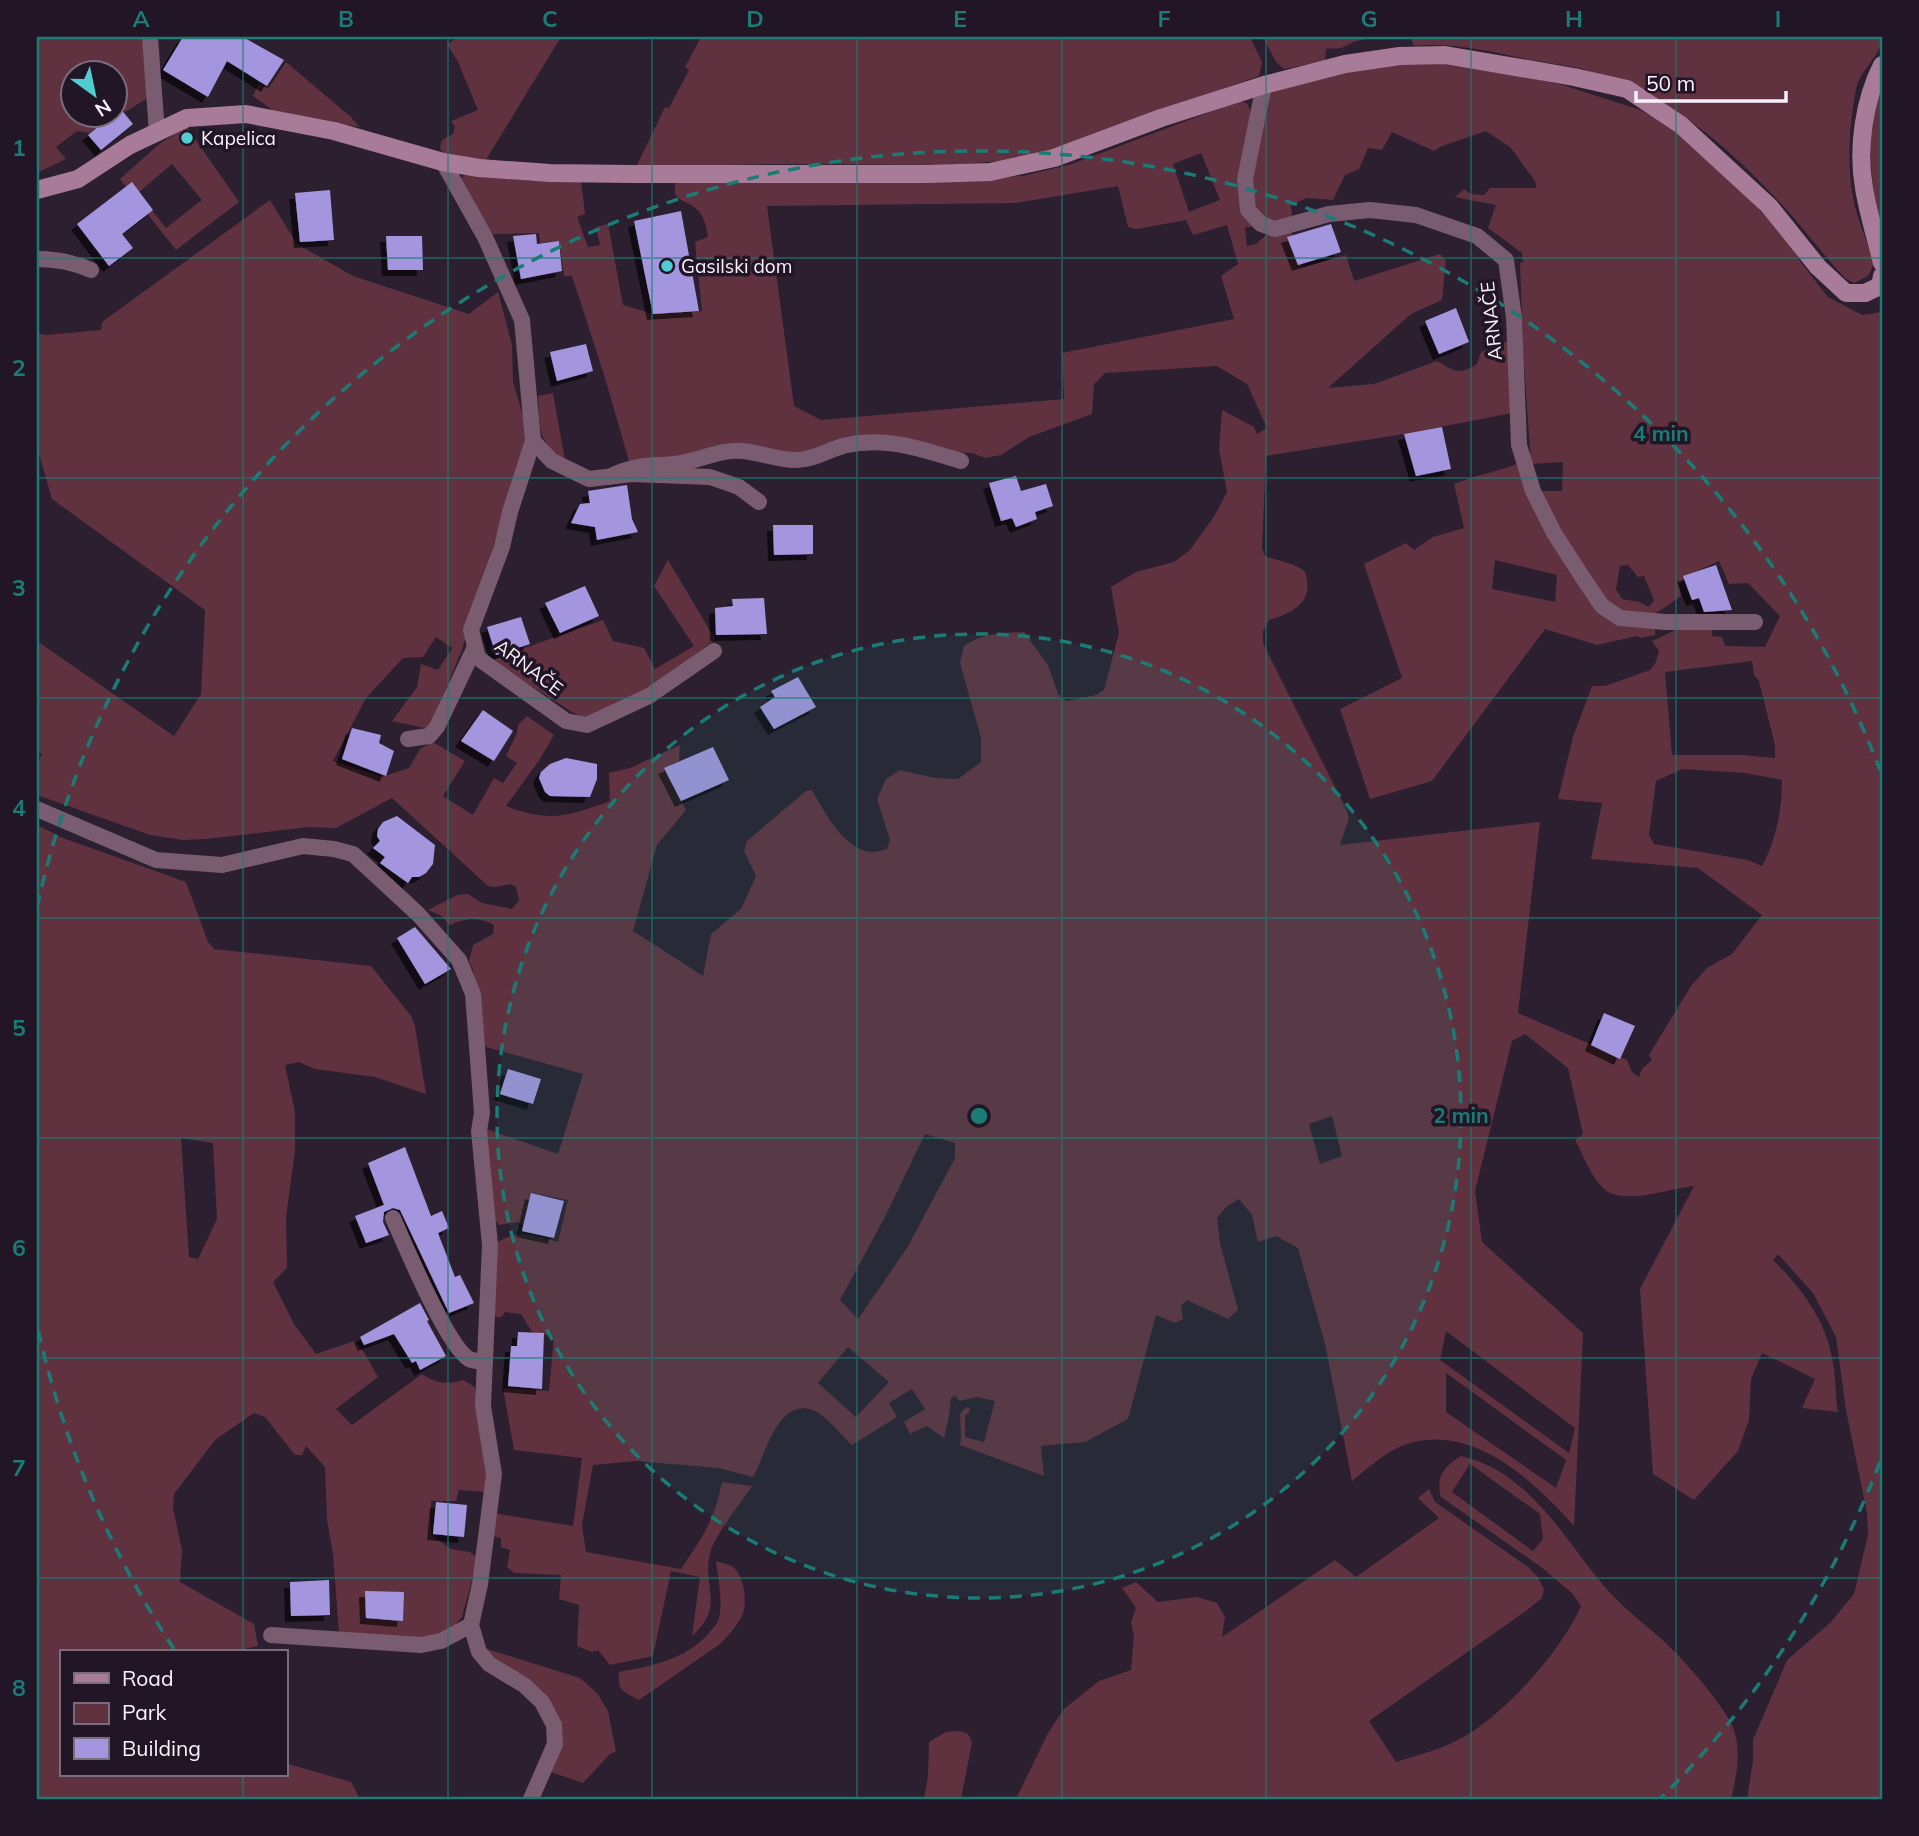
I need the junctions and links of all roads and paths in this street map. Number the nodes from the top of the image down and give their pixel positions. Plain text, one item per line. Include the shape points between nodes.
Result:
1 (150, 37) edge
2 (1882, 65) edge
3 (1264, 85) junction
4 (157, 133) junction
5 (443, 162) junction
6 (37, 190) edge
7 (37, 260) edge
8 (1882, 263) edge
9 (91, 270) dead end
10 (1882, 276) edge
11 (533, 441) junction
12 (961, 461) dead end
13 (609, 477) junction
14 (759, 502) dead end
15 (1755, 622) dead end
16 (475, 647) junction
17 (714, 651) dead end
18 (408, 739) dead end
19 (37, 809) edge
20 (393, 1218) dead end
21 (485, 1362) junction
22 (471, 1625) junction
23 (271, 1635) dead end
24 (531, 1799) edge

1 - 4 street
2 - 8 street via 1872,84 1863,134 1863,186
3 - 5 street via 1054,158 990,172 619,174 479,168
3 - 10 street via 1345,64 1445,55 1627,89 1681,125 1769,206 1818,267 1846,293 1865,293 1880,286
3 - 15 street, ARNAČE via 1245,179 1248,210 1261,224 1275,229 1329,214 1370,210 1416,215 1477,236 1506,260 1514,318 1520,445 1533,491 1602,606 1620,618 1644,621
4 - 5 street via 187,118 246,114 334,131
4 - 6 street via 78,179
5 - 11 street, ARNAČE via 485,237 522,320
7 - 9 street via 55,259
11 - 13 street via 552,461 589,479
11 - 16 street, ARNAČE via 502,547 471,630
12 - 13 street via 874,441 798,460 722,451 686,462 642,464
13 - 14 street via 710,477 738,487
16 - 17 street, ARNAČE via 478,658 566,721 587,725 649,696
16 - 18 street via 437,727 429,736
19 - 21 street via 156,860 222,864 303,846 353,854 418,914 459,960 472,994 491,1245
20 - 21 street via 457,1348 470,1360
21 - 22 street via 483,1406 494,1474
22 - 23 street via 421,1645
22 - 24 street via 479,1652 542,1702 554,1725 555,1745

